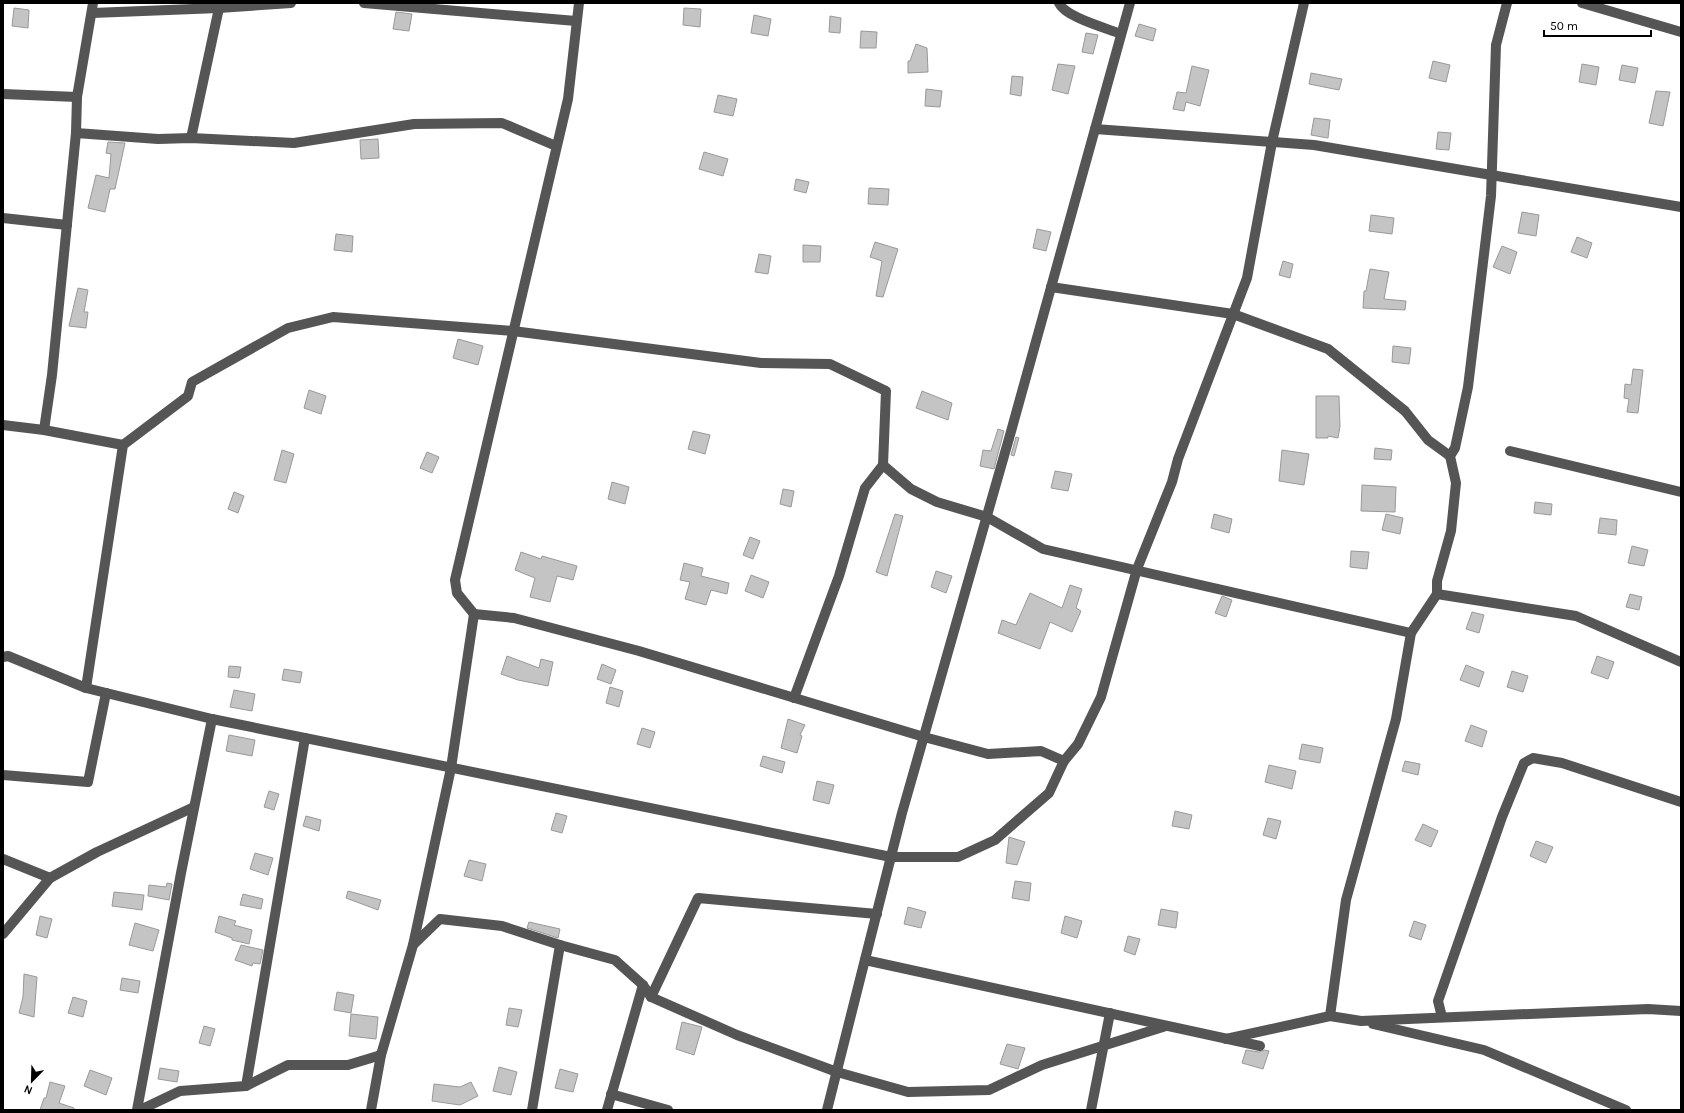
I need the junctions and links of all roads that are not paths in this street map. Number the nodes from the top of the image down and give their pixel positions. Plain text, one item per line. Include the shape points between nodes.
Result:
1 (291, 3) edge
2 (364, 3) edge
3 (578, 3) edge
4 (1059, 3) edge
5 (1130, 3) edge
6 (1304, 3) edge
7 (1507, 3) edge
8 (1582, 3) edge
9 (92, 8) edge
10 (219, 8) junction
11 (576, 21) junction
12 (1681, 32) edge
13 (1121, 34) junction
14 (3, 94) edge
15 (77, 97) junction
16 (1095, 129) junction
17 (76, 133) junction
18 (190, 138) junction
19 (1272, 142) junction
20 (556, 146) junction
21 (1491, 174) junction
22 (1681, 207) edge
23 (3, 218) edge
24 (67, 225) junction
25 (1051, 287) junction
26 (1234, 314) junction
27 (513, 331) junction
28 (3, 425) edge
29 (44, 430) junction
30 (123, 445) junction
31 (1510, 452) dead end
32 (1450, 456) junction
33 (883, 465) junction
34 (1681, 492) edge
35 (987, 517) junction
36 (1137, 569) junction
37 (1437, 594) junction
38 (474, 614) junction
39 (1411, 633) junction
40 (3, 657) edge
41 (1681, 662) edge
42 (86, 688) junction
43 (106, 693) junction
44 (794, 698) junction
45 (212, 719) junction
46 (924, 736) junction
47 (305, 738) junction
48 (1064, 761) junction
49 (451, 768) junction
50 (3, 775) edge
51 (1681, 802) edge
52 (194, 807) junction
53 (891, 857) junction
54 (3, 859) edge
55 (50, 878) junction
56 (877, 914) junction
57 (3, 934) edge
58 (413, 945) junction
59 (560, 945) junction
60 (865, 960) junction
61 (643, 985) junction
62 (651, 997) junction
63 (1681, 1011) edge
64 (1110, 1013) junction
65 (1330, 1016) junction
66 (1442, 1017) junction
67 (1361, 1021) junction
68 (1166, 1026) junction
69 (1226, 1039) junction
70 (1104, 1045) junction
71 (1260, 1046) dead end
72 (381, 1055) junction
73 (836, 1072) junction
74 (246, 1086) junction
75 (611, 1094) junction
76 (137, 1110) edge
77 (140, 1110) edge
78 (371, 1110) edge
79 (532, 1110) edge
80 (607, 1110) edge
81 (668, 1110) edge
82 (827, 1110) edge
83 (1091, 1110) edge
84 (1626, 1110) edge

1 - 10 street
2 - 11 street
3 - 11 street
4 - 13 street via 1061,8 1073,15
5 - 13 street
6 - 19 street
7 - 21 street via 1496,45
8 - 12 street
9 - 10 street
9 - 15 street
10 - 18 street
11 - 20 street via 568,99
13 - 16 street
14 - 15 street
15 - 17 street
16 - 19 street
16 - 25 street
17 - 18 street via 158,139
17 - 24 street
18 - 20 street via 294,144 414,124 502,123
19 - 21 street via 1314,145
19 - 26 street via 1247,278
20 - 27 street
21 - 22 street
21 - 32 street via 1491,196 1468,387 1455,448
23 - 24 street
24 - 29 street
25 - 26 street
25 - 35 street
26 - 32 street via 1328,349 1405,411 1428,440
26 - 36 street
27 - 30 street via 333,317 288,328 192,382 188,396
27 - 33 street via 761,363 830,364 886,391
27 - 38 street via 455,580 457,593
28 - 29 street
29 - 30 street
30 - 42 street
31 - 34 street
32 - 37 street via 1456,483 1450,531 1437,581
33 - 35 street via 910,489 937,502
33 - 44 street via 865,488 839,576
35 - 36 street via 1043,549
35 - 46 street
36 - 39 street
36 - 48 street via 1101,697 1078,744
37 - 39 street
37 - 41 street via 1576,616
38 - 44 street via 522,620 639,651
38 - 49 street
39 - 65 street via 1396,719 1346,900
40 - 42 street via 8,656
42 - 43 street
43 - 45 street
43 - 50 street via 88,782
44 - 46 street
45 - 47 street
45 - 52 street
46 - 48 street via 988,754 1041,751
46 - 53 street
47 - 49 street
47 - 74 street
48 - 53 street via 1048,793 995,840 958,857
49 - 53 street
49 - 58 street
51 - 66 street via 1562,763 1533,758 1524,763 1502,817 1438,1001
52 - 55 street via 97,852
52 - 76 street
53 - 56 street
54 - 55 street
55 - 57 street
56 - 60 street
56 - 62 street via 698,898
58 - 59 street via 440,919 502,926
58 - 72 street
59 - 61 street via 616,960
59 - 79 street
60 - 64 street
60 - 73 street
61 - 62 street
61 - 75 street
62 - 73 street via 738,1035
63 - 66 street via 1648,1009
64 - 68 street
64 - 70 street
65 - 67 street
65 - 69 street
66 - 67 street
67 - 84 street via 1484,1050
68 - 69 street
68 - 70 street
69 - 71 street
70 - 73 street via 1042,1065 989,1090 908,1092
70 - 83 street
72 - 74 street via 348,1065 288,1065
72 - 78 street
73 - 82 street
74 - 77 street via 180,1091
75 - 80 street
75 - 81 street

